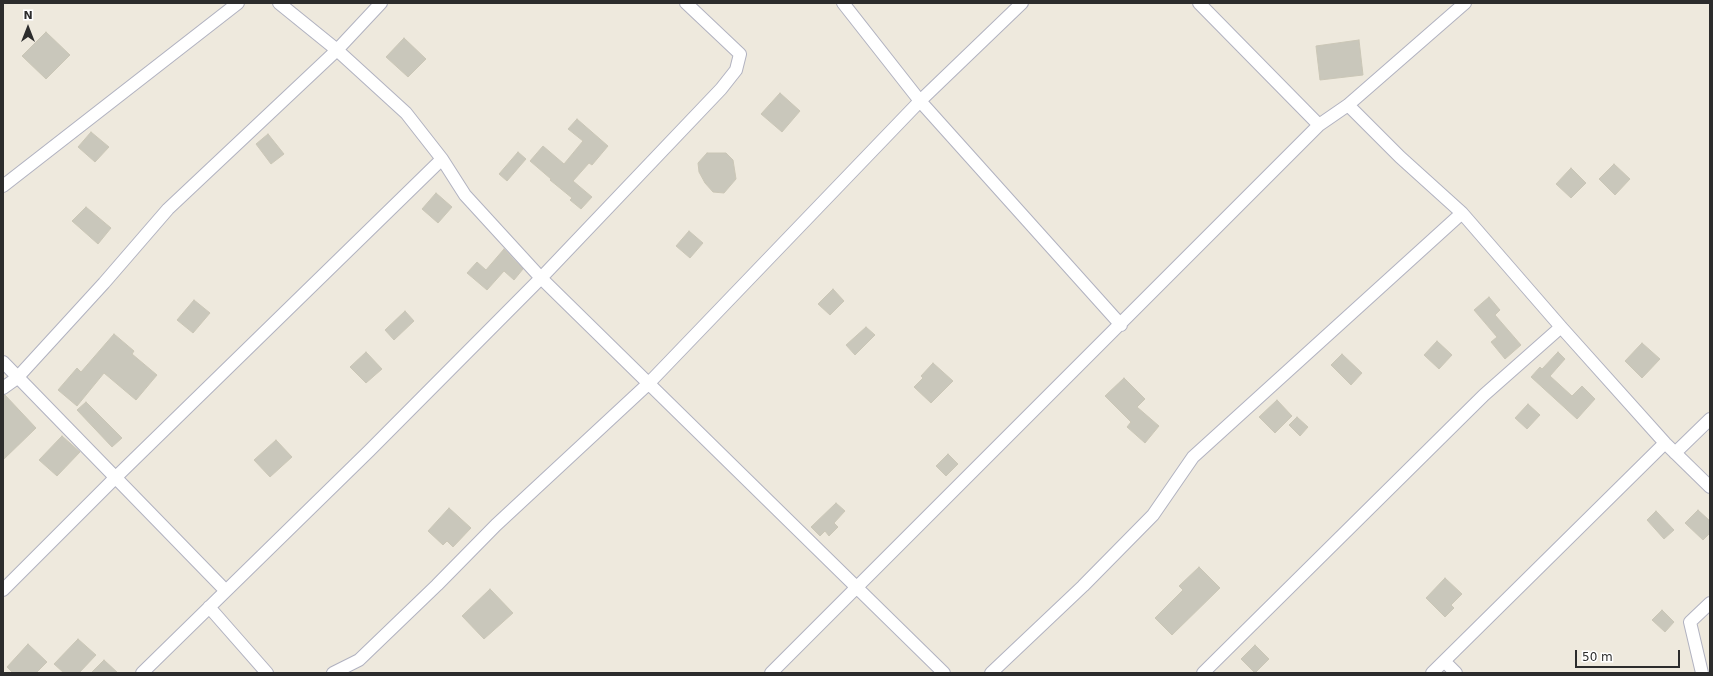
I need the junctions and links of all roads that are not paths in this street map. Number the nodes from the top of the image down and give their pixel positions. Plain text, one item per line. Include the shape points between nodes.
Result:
1 (238, 3) edge
2 (279, 3) edge
3 (381, 3) edge
4 (686, 3) edge
5 (843, 3) edge
6 (1022, 3) edge
7 (1199, 3) edge
8 (1465, 3) edge
9 (337, 50) junction
10 (920, 101) junction
11 (1348, 105) junction
12 (1319, 125) junction
13 (442, 159) junction
14 (3, 186) edge
15 (1462, 213) junction
16 (542, 278) junction
17 (1121, 324) junction
18 (1561, 327) junction
19 (3, 362) edge
20 (17, 378) junction
21 (648, 384) junction
22 (3, 388) edge
23 (1710, 419) edge
24 (1665, 443) junction
25 (1675, 453) junction
26 (115, 478) junction
27 (1710, 487) edge
28 (856, 587) junction
29 (3, 590) edge
30 (225, 590) junction
31 (1710, 602) edge
32 (209, 607) junction
33 (1445, 662) junction
34 (142, 673) edge
35 (267, 673) edge
36 (333, 673) edge
37 (771, 673) edge
38 (944, 673) edge
39 (991, 673) edge
40 (1204, 673) edge
41 (1432, 673) edge
42 (1456, 673) edge
43 (1702, 673) edge

1 - 14 street
2 - 9 street
3 - 9 street
4 - 16 street via 740,54 736,70
5 - 10 street
6 - 10 street
7 - 12 street
8 - 11 street
9 - 13 street via 406,113
9 - 20 street via 168,209
10 - 17 street
10 - 21 street
11 - 12 street
11 - 15 street
12 - 17 street
13 - 16 street via 465,195
13 - 26 street
15 - 18 street
15 - 39 street via 1193,457 1153,515
16 - 21 street
16 - 30 street
17 - 28 street
18 - 24 street
18 - 40 street via 1479,401
19 - 20 street
20 - 22 street
20 - 26 street
21 - 28 street
21 - 36 street via 496,525 359,660
23 - 25 street
24 - 25 street
24 - 33 street
25 - 27 street
26 - 29 street
26 - 30 street
28 - 37 street
28 - 38 street
30 - 32 street
31 - 43 street via 1690,622
32 - 34 street
32 - 35 street
33 - 41 street
33 - 42 street

